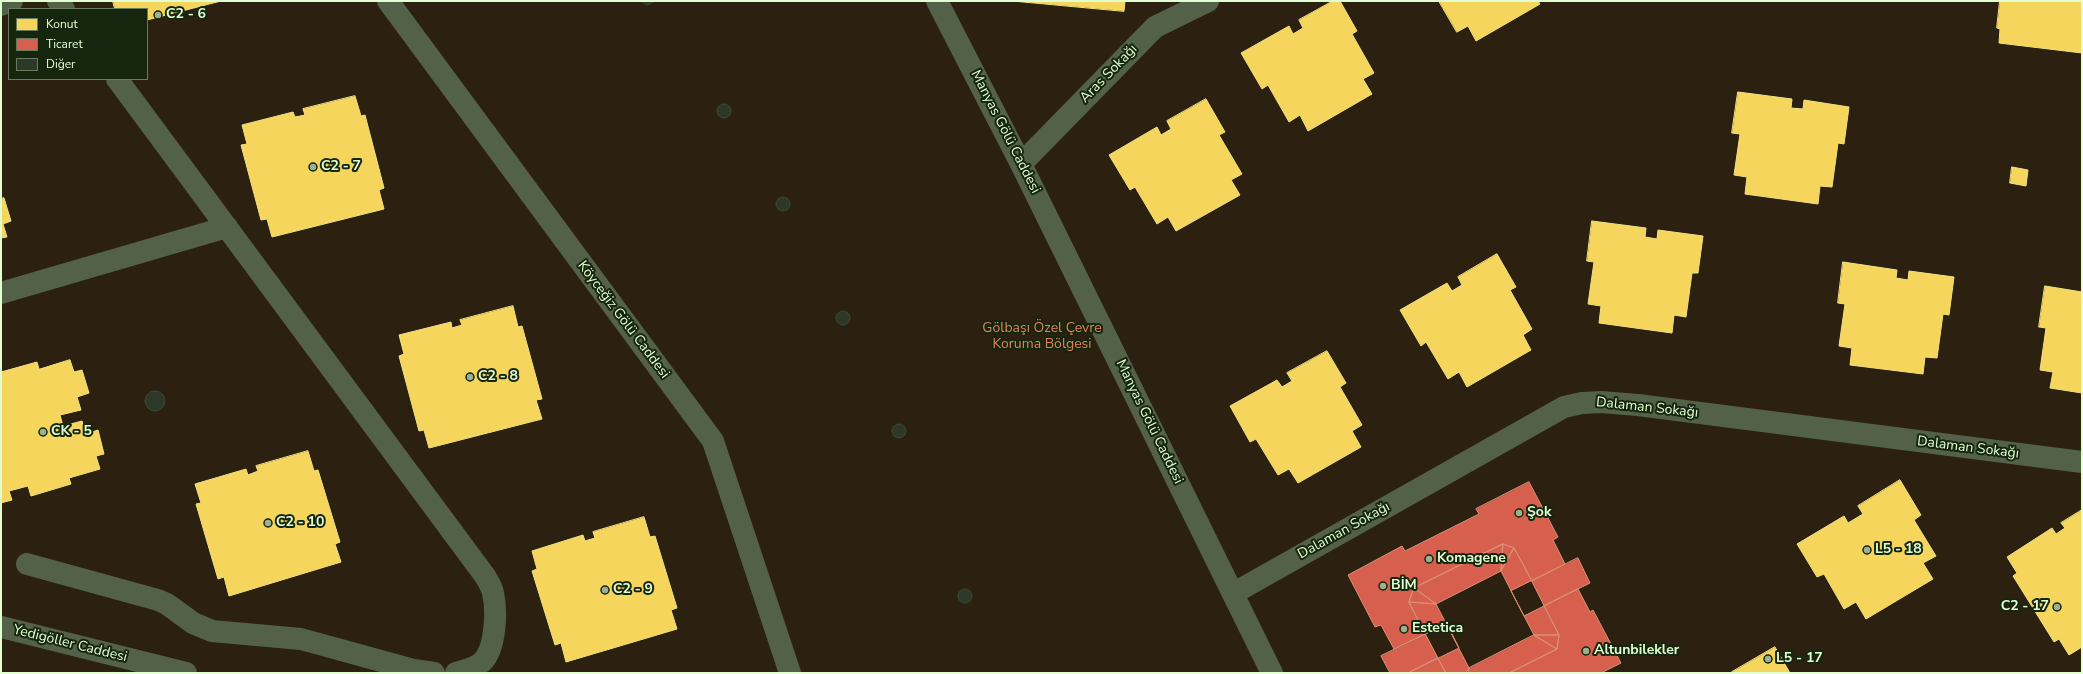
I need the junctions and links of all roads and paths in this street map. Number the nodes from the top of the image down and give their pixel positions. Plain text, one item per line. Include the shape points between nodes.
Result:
1 (12, 1) edge
2 (388, 1) edge
3 (937, 1) edge
4 (1208, 1) edge
5 (1, 5) edge
6 (118, 80) edge
7 (1022, 164) junction
8 (227, 227) junction
9 (1, 293) edge
10 (2082, 462) edge
11 (27, 564) dead end
12 (1234, 593) junction
13 (1, 627) edge
14 (186, 673) edge
15 (434, 673) edge
16 (456, 673) edge
17 (790, 673) edge
18 (1272, 673) edge

1 - 5 street
2 - 17 street, Köyceğiz Gölü Caddesi via 713,441
3 - 7 street, Manyas Gölü Caddesi
4 - 7 street, Aras Sokağı via 1155,27
6 - 8 street
7 - 12 street, Manyas Gölü Caddesi
8 - 9 street
8 - 16 street via 485,576 493,591 496,616 491,643 482,661 468,670
10 - 12 street, Dalaman Sokağı via 1638,405 1582,403 1564,407
11 - 15 street via 158,600 194,623 212,631 302,639 414,670
12 - 18 street, Manyas Gölü Caddesi
13 - 14 street, Yedigöller Caddesi

